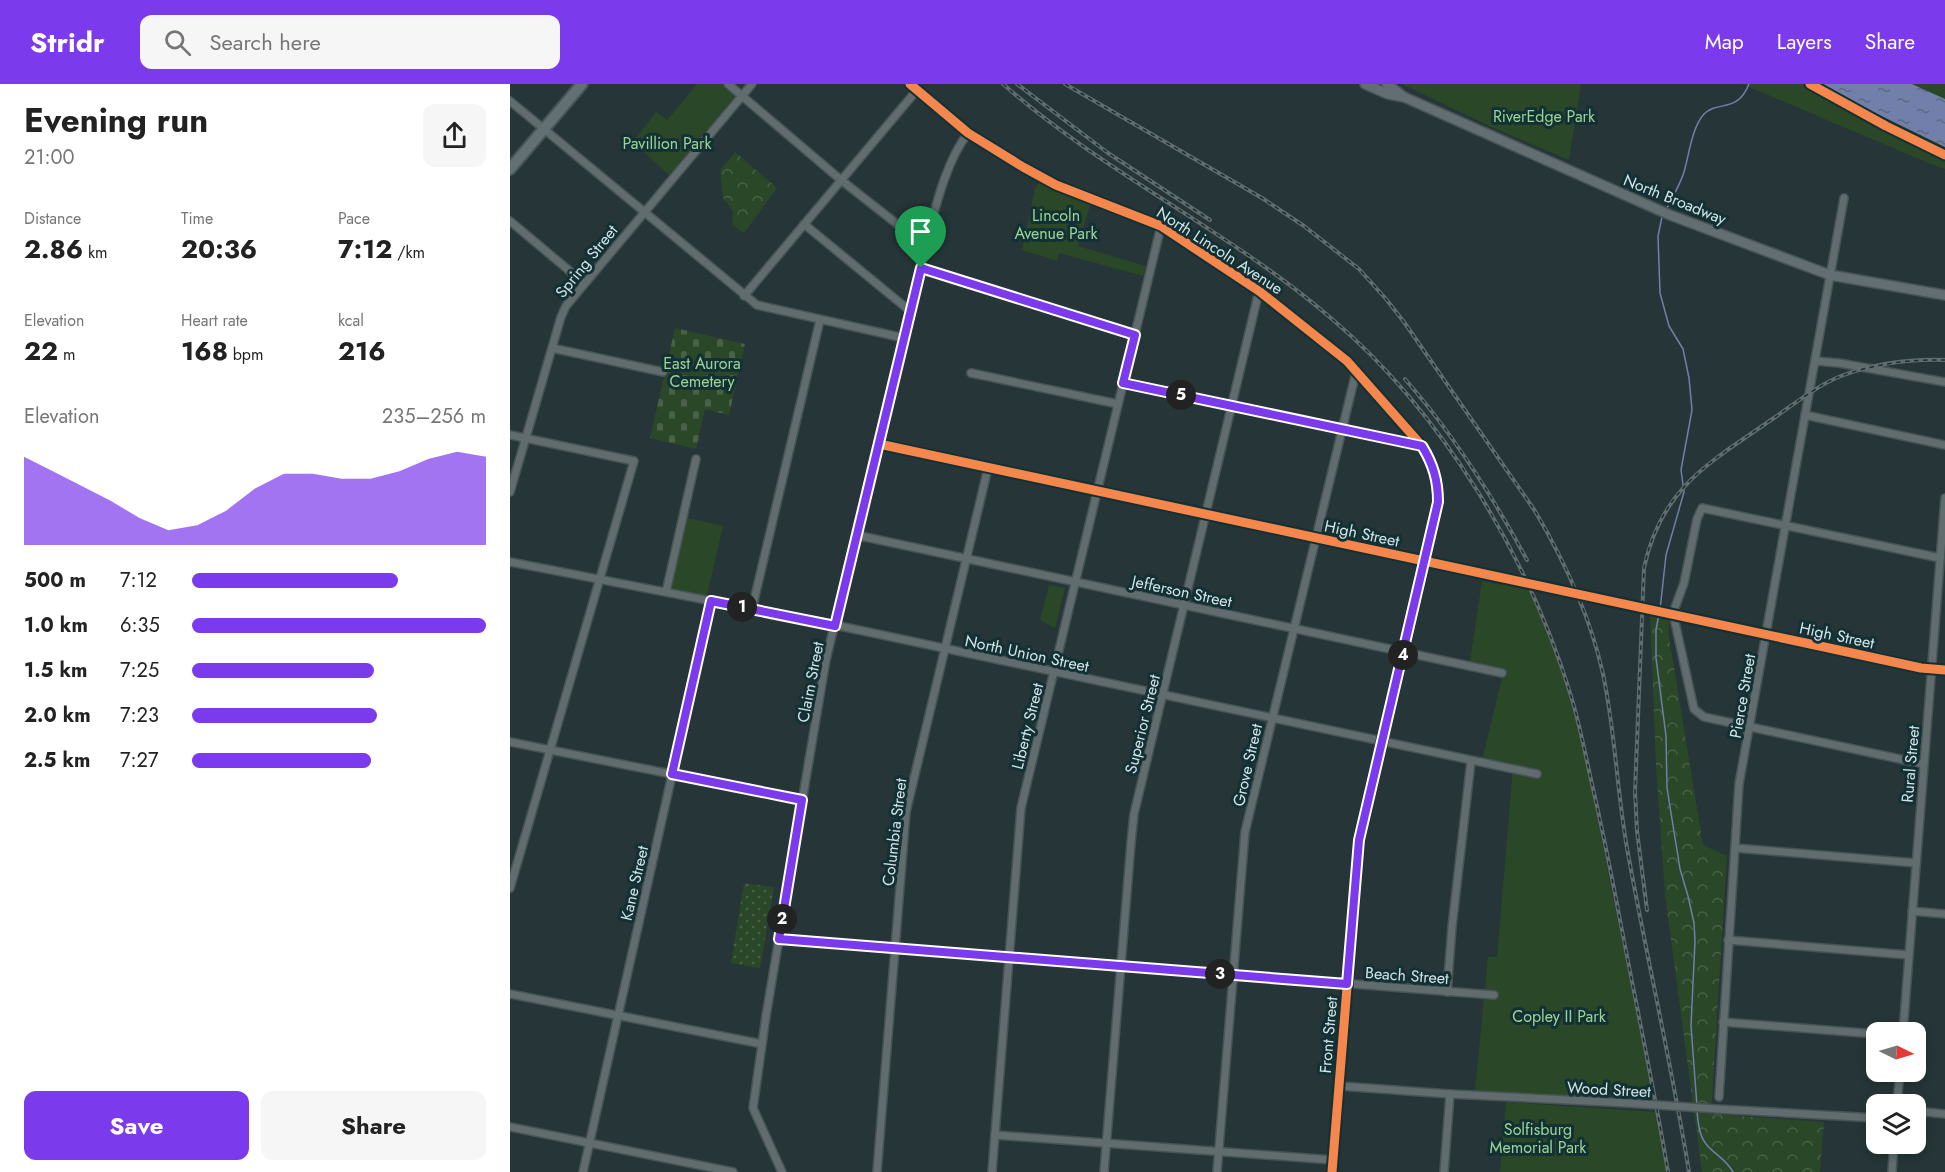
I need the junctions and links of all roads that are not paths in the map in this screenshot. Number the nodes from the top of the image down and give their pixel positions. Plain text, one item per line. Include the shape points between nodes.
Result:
1 (582, 84) edge
2 (729, 84) edge
3 (752, 84) edge
4 (910, 84) edge
5 (1365, 84) edge
6 (1387, 84) edge
7 (916, 90) junction
8 (742, 95) junction
9 (1404, 97) junction
10 (510, 101) edge
11 (544, 129) junction
12 (968, 133) junction
13 (510, 169) edge
14 (841, 180) junction
15 (1844, 198) dead end
16 (644, 213) junction
17 (510, 221) edge
18 (804, 224) junction
19 (1161, 226) junction
20 (925, 246) junction
21 (921, 268) junction
22 (1830, 275) junction
23 (584, 283) junction
24 (1259, 291) junction
25 (744, 296) junction
26 (1945, 296) edge
27 (910, 311) junction
28 (820, 320) junction
29 (1135, 335) junction
30 (904, 338) junction
31 (552, 348) junction
32 (1816, 360) junction
33 (663, 372) dead end
34 (1356, 372) junction
35 (971, 373) dead end
36 (1945, 382) edge
37 (1123, 383) junction
38 (1118, 404) junction
39 (1232, 405) junction
40 (1805, 415) junction
41 (1342, 429) junction
42 (510, 435) edge
43 (526, 438) junction
44 (879, 444) junction
45 (1422, 446) junction
46 (1945, 446) edge
47 (696, 459) dead end
48 (988, 468) junction
49 (1097, 491) junction
50 (510, 492) edge
51 (1945, 498) edge
52 (1207, 514) junction
53 (1786, 525) junction
54 (856, 535) junction
55 (1315, 538) junction
56 (966, 558) junction
57 (1940, 558) junction
58 (1425, 561) junction
59 (510, 562) edge
60 (600, 580) junction
61 (1076, 581) junction
62 (666, 592) junction
63 (711, 601) junction
64 (1185, 605) junction
65 (752, 609) junction
66 (835, 626) junction
67 (1294, 628) junction
68 (1767, 635) junction
69 (945, 649) junction
70 (1403, 652) junction
71 (1931, 669) junction
72 (1945, 670) edge
73 (1054, 672) junction
74 (1502, 673) dead end
75 (1163, 696) junction
76 (1272, 719) junction
77 (1750, 727) junction
78 (510, 742) edge
79 (1382, 742) junction
80 (550, 750) junction
81 (1470, 761) junction
82 (1923, 764) junction
83 (672, 774) junction
84 (1537, 774) dead end
85 (802, 800) junction
86 (1735, 848) junction
87 (1916, 863) junction
88 (510, 888) edge
89 (1912, 911) junction
90 (1945, 914) edge
91 (779, 939) junction
92 (1728, 940) junction
93 (896, 948) junction
94 (1909, 955) junction
95 (1009, 957) junction
96 (1121, 966) junction
97 (1234, 975) junction
98 (1347, 984) junction
99 (1447, 992) junction
100 (510, 994) edge
101 (1494, 995) dead end
102 (618, 1016) junction
103 (1723, 1022) junction
104 (1904, 1022) edge
105 (1866, 1033) edge
106 (762, 1044) junction
107 (1339, 1086) junction
108 (1450, 1094) junction
109 (1719, 1097) dead end
110 (1926, 1112) edge
111 (1945, 1114) edge
112 (1866, 1117) edge
113 (510, 1127) edge
114 (995, 1134) junction
115 (590, 1143) junction
116 (1106, 1143) junction
117 (1219, 1150) junction
118 (1893, 1154) edge
119 (1333, 1160) junction
120 (583, 1172) edge
121 (733, 1172) edge
122 (782, 1172) edge
123 (877, 1172) edge
124 (992, 1172) edge
125 (1104, 1172) edge
126 (1217, 1172) edge
127 (1332, 1172) edge
128 (1444, 1172) edge
129 (1892, 1172) edge

1 - 11 main road
2 - 8 street
3 - 8 street, Spring Street
4 - 7 street, North Lincoln Avenue
5 - 9 main road, North Broadway
6 - 9 main road, North Broadway
7 - 12 street, North Lincoln Avenue
7 - 14 street
8 - 14 street
8 - 16 street, Spring Street
9 - 22 main road, North Broadway via 1658,210
10 - 11 street
11 - 13 main road
11 - 16 street
12 - 19 street, North Lincoln Avenue via 1056,185
12 - 20 street, Claim Street via 942,187
14 - 18 street
14 - 20 street
15 - 22 street, Pierce Street
16 - 23 street, Spring Street
16 - 25 street
17 - 23 street
18 - 25 street
18 - 27 street
19 - 24 street, North Lincoln Avenue
19 - 29 street, Liberty Street
20 - 21 street, Claim Street
21 - 27 street, Claim Street
21 - 29 street
22 - 26 main road, North Broadway
22 - 32 street, Pierce Street
23 - 31 street, Spring Street via 564,310
24 - 34 street, North Lincoln Avenue
24 - 39 street, Superior Street
25 - 28 street via 765,308
27 - 30 street, Claim Street
28 - 30 street
28 - 65 street
29 - 37 street, Liberty Street
30 - 44 street, Claim Street
31 - 33 street
31 - 43 street, Spring Street
32 - 36 street
32 - 40 street, Pierce Street
34 - 41 street, Grove Street
34 - 45 street, North Lincoln Avenue
35 - 38 street
37 - 38 street, Liberty Street
37 - 39 street
38 - 49 street, Liberty Street
39 - 41 street
39 - 52 street, Superior Street
40 - 46 street
40 - 53 street, Pierce Street
41 - 45 street
41 - 55 street, Grove Street
42 - 43 street
43 - 50 street, Spring Street
43 - 60 street via 634,461
44 - 48 street, High Street
44 - 54 street, Claim Street
45 - 58 street, Front Street via 1436,474 1438,495
47 - 62 street
48 - 49 street, High Street
48 - 56 street, Columbia Street
49 - 52 street, High Street
49 - 61 street, Liberty Street
51 - 57 street, Rural Street
52 - 55 street, High Street
52 - 64 street, Superior Street
53 - 57 street
53 - 68 street, Pierce Street
53 - 77 street via 1702,508 1673,613 1694,709 1704,717
54 - 56 street, Jefferson Street
54 - 66 street, Claim Street
55 - 58 street, High Street
55 - 67 street, Grove Street
56 - 61 street, Jefferson Street
56 - 69 street, Columbia Street
57 - 71 street, Rural Street
58 - 68 street, High Street, bridge
58 - 70 street, Front Street
59 - 60 street, North Union Street
60 - 62 street, North Union Street
60 - 80 street
61 - 64 street, Jefferson Street
61 - 73 street, Liberty Street
62 - 63 street, North Union Street
63 - 65 street, North Union Street
63 - 83 street, Kane Street
64 - 67 street, Jefferson Street
64 - 75 street, Superior Street
65 - 66 street, North Union Street
66 - 69 street, North Union Street
66 - 85 street, Claim Street
67 - 70 street, Jefferson Street
67 - 76 street, Grove Street
68 - 71 street, High Street
68 - 77 street, Pierce Street
69 - 73 street, North Union Street
69 - 93 street, Columbia Street via 908,804
70 - 74 street, Jefferson Street
70 - 79 street, Front Street
71 - 72 street, High Street
71 - 82 street, Rural Street
73 - 75 street, North Union Street
73 - 95 street, Liberty Street via 1019,819
75 - 76 street, North Union Street
75 - 96 street, Superior Street via 1133,821
76 - 79 street, North Union Street
76 - 97 street, Grove Street via 1245,832
77 - 82 street
77 - 86 street, Pierce Street via 1739,784
78 - 80 street
79 - 81 street, North Union Street
79 - 98 street, Front Street via 1359,840
80 - 83 street
80 - 88 street
81 - 84 street, North Union Street
81 - 99 street
82 - 87 street, Rural Street
83 - 85 street
83 - 102 street, Kane Street
85 - 91 street, Claim Street
86 - 87 street
86 - 92 street, Pierce Street
87 - 89 street, Rural Street
89 - 90 street
89 - 94 street, Rural Street
91 - 93 street, Beach Street
91 - 106 street, Claim Street
92 - 94 street
92 - 103 street, Pierce Street
93 - 95 street, Beach Street
93 - 123 street, Columbia Street
94 - 104 street, Rural Street
95 - 96 street, Beach Street
95 - 114 street, Liberty Street
96 - 97 street, Beach Street
96 - 116 street, Superior Street
97 - 98 street, Beach Street
97 - 117 street, Grove Street
98 - 99 street, Beach Street
98 - 107 street, Front Street
99 - 101 street, Beach Street
100 - 102 street
102 - 106 street
102 - 115 street, Kane Street
103 - 105 street
103 - 109 street, Pierce Street
106 - 122 street, Claim Street via 753,1108
107 - 108 street, Wood Street
107 - 119 street, Front Street
108 - 112 street, Wood Street, bridge
108 - 128 street
110 - 111 street
113 - 115 street
114 - 116 street
114 - 124 street, Liberty Street
115 - 120 street, Kane Street
115 - 121 street
116 - 117 street
116 - 125 street, Superior Street
117 - 119 street
117 - 126 street, Grove Street
118 - 129 street
119 - 127 street, Front Street

